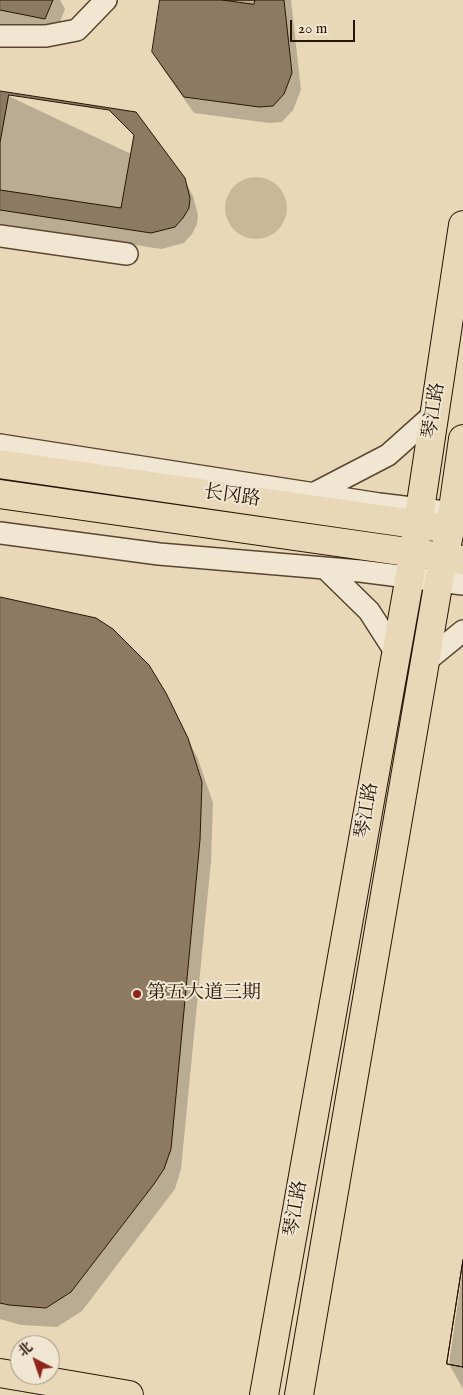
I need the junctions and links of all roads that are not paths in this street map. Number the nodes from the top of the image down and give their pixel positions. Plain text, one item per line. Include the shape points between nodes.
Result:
1 (106, 0) edge
2 (0, 36) edge
3 (463, 225) edge
4 (0, 236) edge
5 (127, 254) dead end
6 (434, 413) junction
7 (463, 439) edge
8 (0, 446) edge
9 (0, 464) edge
10 (0, 494) edge
11 (313, 494) junction
12 (419, 517) junction
13 (457, 522) edge
14 (0, 533) edge
15 (412, 565) junction
16 (325, 568) junction
17 (452, 570) edge
18 (463, 630) edge
19 (396, 653) junction
20 (425, 662) junction
21 (0, 1373) edge
22 (129, 1395) edge
23 (264, 1395) edge
24 (299, 1395) edge

1 - 2 street via 77,30 46,36
3 - 6 main road, 琴江路
4 - 5 street
6 - 11 street via 388,455
6 - 12 main road, 琴江路
7 - 13 main road, 琴江路
8 - 11 street
9 - 12 main road, 长冈路
10 - 15 main road, 长冈路
11 - 12 street
12 - 13 main road, 长冈路
12 - 15 main road, 琴江路
13 - 17 main road, 琴江路
14 - 16 street via 159,554
15 - 16 street
15 - 17 main road, 长冈路
15 - 19 main road, 琴江路
16 - 19 street via 369,611
17 - 20 main road, 琴江路
18 - 20 street
19 - 23 main road, 琴江路
20 - 24 main road, 琴江路
21 - 22 main road

